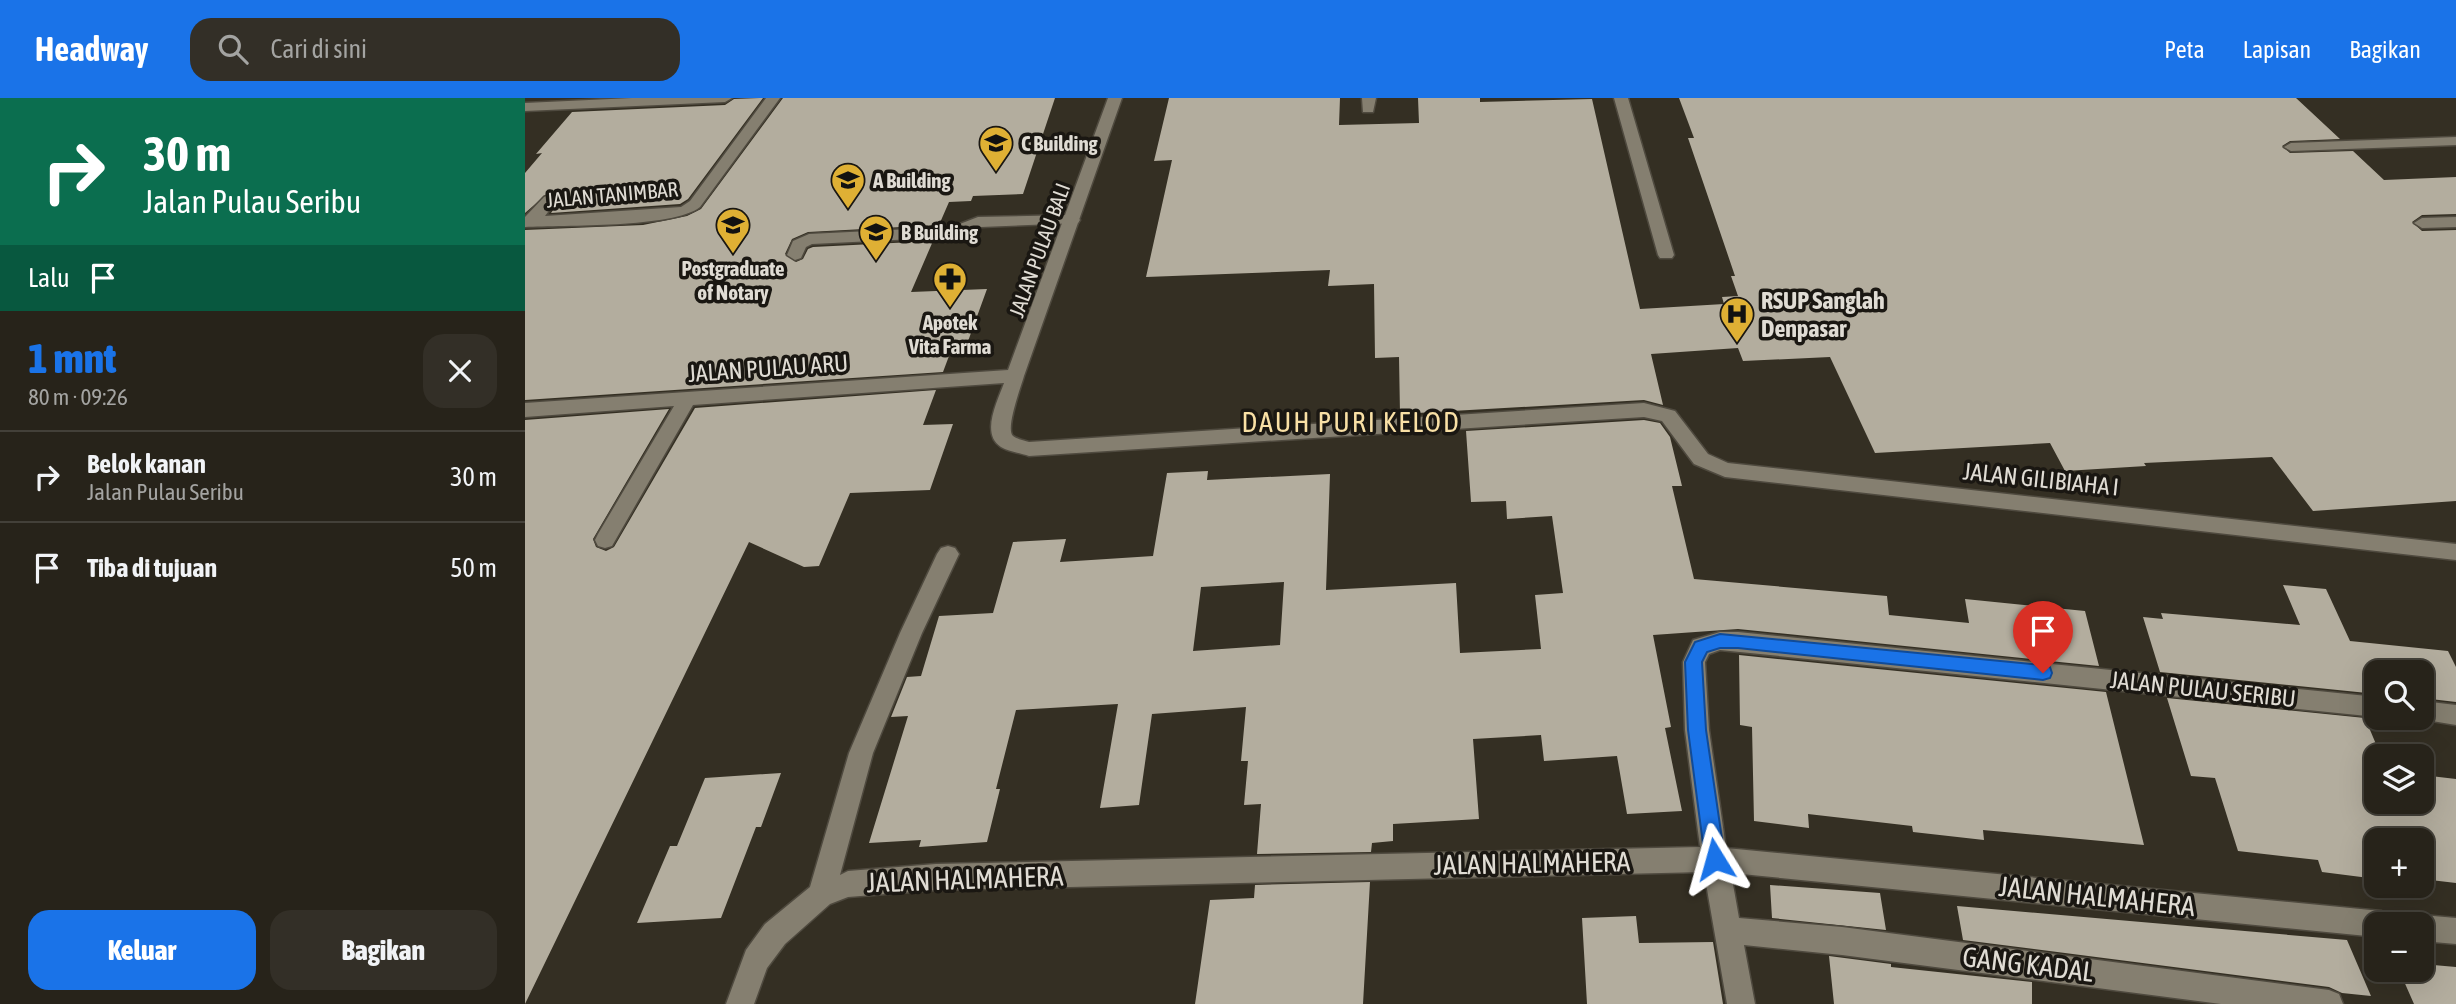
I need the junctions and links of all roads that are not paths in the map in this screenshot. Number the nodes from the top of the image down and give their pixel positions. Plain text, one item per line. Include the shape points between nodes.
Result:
1 (725, 98) edge
2 (773, 98) edge
3 (1115, 98) edge
4 (1621, 98) edge
5 (525, 107) edge
6 (2456, 141) edge
7 (2291, 148) dead end
8 (549, 200) dead end
9 (1072, 220) junction
10 (529, 222) edge
11 (2456, 222) edge
12 (2422, 223) dead end
13 (795, 255) dead end
14 (1666, 255) dead end
15 (1015, 376) junction
16 (688, 398) junction
17 (525, 410) edge
18 (1644, 410) joint
19 (605, 540) dead end
20 (2456, 552) edge
21 (948, 554) dead end
22 (2364, 706) edge
23 (2434, 712) edge
24 (2456, 715) edge
25 (1715, 859) junction
26 (821, 895) junction
27 (2364, 922) edge
28 (2434, 929) edge
29 (1727, 930) junction
30 (2456, 931) edge
31 (740, 1004) edge
32 (1741, 1004) edge
33 (2329, 1004) edge

1 - 5 street
2 - 10 street, JALAN TANIMBAR via 686,211
3 - 9 street, JALAN PULAU BALI
4 - 14 street
6 - 7 street
8 - 10 street
9 - 13 street via 978,222 955,232 809,239 799,244
9 - 15 street, JALAN PULAU BALI
11 - 12 street
15 - 16 street, JALAN PULAU ARU
15 - 18 street, JALAN PULAU BALI via 1001,434 1007,442 1029,449
16 - 17 street, JALAN PULAU ARU
16 - 19 street
18 - 20 street, JALAN GILIBIAHA I via 1668,415 1701,459 1725,470
21 - 26 street via 862,753
22 - 25 street, JALAN PULAU SERIBU via 1720,641 1701,647 1694,662 1697,730
23 - 24 street
25 - 26 street, JALAN HALMAHERA via 936,877 848,884
25 - 27 street, JALAN HALMAHERA
25 - 29 street, JALAN PULAU SERIBU
26 - 31 street, JALAN HALMAHERA via 775,934 756,960
28 - 30 street
29 - 32 street, JALAN PULAU SERIBU
29 - 33 street, GANG KADAL

